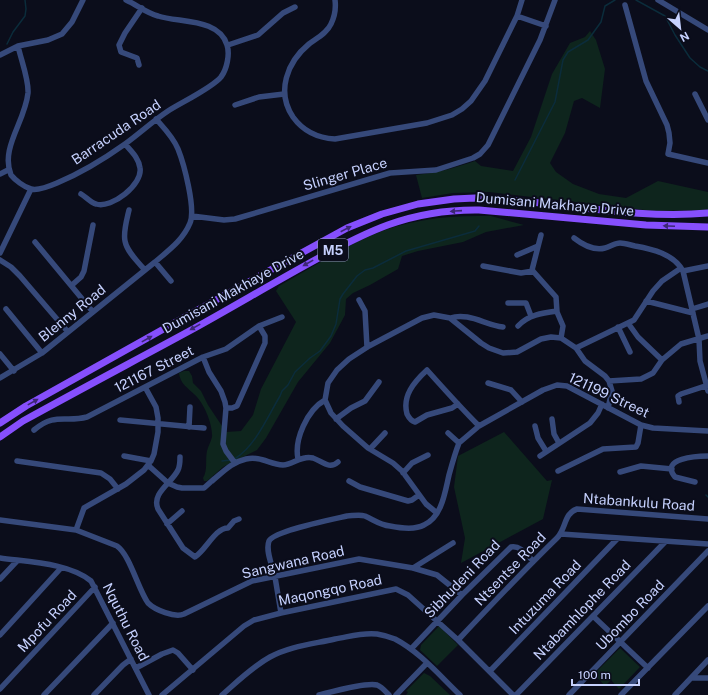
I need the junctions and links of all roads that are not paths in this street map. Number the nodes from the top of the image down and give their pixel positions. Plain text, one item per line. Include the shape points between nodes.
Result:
1 (83, 0) edge
2 (126, 0) edge
3 (335, 0) edge
4 (522, 0) edge
5 (555, 0) edge
6 (658, 0) edge
7 (137, 2) edge
8 (625, 5) dead end
9 (295, 7) dead end
10 (142, 8) junction
11 (517, 16) junction
12 (546, 26) junction
13 (708, 30) edge
14 (18, 46) junction
15 (228, 46) junction
16 (0, 55) edge
17 (139, 65) dead end
18 (284, 94) junction
19 (695, 94) dead end
20 (235, 105) dead end
21 (156, 119) junction
22 (708, 120) edge
23 (125, 144) junction
24 (708, 163) edge
25 (8, 170) junction
26 (0, 174) edge
27 (31, 189) junction
28 (81, 194) dead end
29 (129, 210) dead end
30 (708, 213) edge
31 (192, 216) junction
32 (93, 225) dead end
33 (708, 227) edge
34 (541, 235) dead end
35 (574, 238) dead end
36 (35, 242) dead end
37 (538, 246) junction
38 (0, 253) edge
39 (517, 255) dead end
40 (0, 260) edge
41 (155, 262) junction
42 (483, 266) dead end
43 (708, 266) edge
44 (682, 269) junction
45 (145, 270) junction
46 (533, 271) junction
47 (171, 281) dead end
48 (72, 286) junction
49 (358, 300) dead end
50 (646, 301) junction
51 (508, 303) dead end
52 (708, 304) edge
53 (6, 309) dead end
54 (557, 311) junction
55 (692, 311) junction
56 (93, 312) junction
57 (531, 316) junction
58 (282, 317) dead end
59 (450, 318) junction
60 (628, 323) junction
61 (259, 326) junction
62 (518, 326) dead end
63 (503, 327) dead end
64 (618, 327) junction
65 (68, 332) junction
66 (708, 336) edge
67 (560, 338) junction
68 (699, 339) junction
69 (367, 347) junction
70 (576, 348) junction
71 (630, 352) dead end
72 (0, 354) edge
73 (42, 354) junction
74 (203, 357) junction
75 (662, 360) junction
76 (14, 371) junction
77 (0, 378) edge
78 (609, 381) junction
79 (379, 382) dead end
80 (488, 382) dead end
81 (145, 387) junction
82 (707, 387) edge
83 (325, 400) junction
84 (522, 402) junction
85 (679, 402) dead end
86 (458, 404) junction
87 (602, 404) junction
88 (190, 407) dead end
89 (226, 408) junction
90 (608, 408) junction
91 (336, 418) junction
92 (552, 419) dead end
93 (120, 420) dead end
94 (0, 423) edge
95 (158, 424) junction
96 (641, 425) junction
97 (189, 426) junction
98 (479, 426) junction
99 (535, 426) dead end
100 (204, 428) dead end
101 (34, 430) dead end
102 (708, 431) edge
103 (448, 432) dead end
104 (385, 433) dead end
105 (0, 437) edge
106 (459, 443) junction
107 (559, 443) junction
108 (370, 449) junction
109 (546, 451) junction
110 (428, 455) dead end
111 (124, 456) dead end
112 (540, 456) dead end
113 (708, 456) edge
114 (180, 457) dead end
115 (298, 459) junction
116 (17, 461) dead end
117 (338, 462) dead end
118 (150, 463) junction
119 (235, 463) junction
120 (672, 468) junction
121 (558, 471) dead end
122 (620, 472) dead end
123 (403, 473) junction
124 (218, 476) junction
125 (212, 481) dead end
126 (349, 481) dead end
127 (695, 482) dead end
128 (168, 483) junction
129 (118, 489) junction
130 (419, 495) junction
131 (182, 511) dead end
132 (437, 513) junction
133 (239, 519) dead end
134 (708, 519) edge
135 (0, 520) edge
136 (168, 524) junction
137 (76, 530) junction
138 (560, 534) junction
139 (617, 539) junction
140 (665, 542) junction
141 (453, 543) dead end
142 (708, 544) edge
143 (708, 551) edge
144 (0, 558) edge
145 (17, 561) junction
146 (533, 561) junction
147 (61, 568) junction
148 (413, 568) junction
149 (275, 576) junction
150 (0, 579) edge
151 (95, 587) junction
152 (462, 595) junction
153 (708, 606) edge
154 (281, 613) junction
155 (594, 617) junction
156 (437, 622) junction
157 (113, 623) junction
158 (0, 635) edge
159 (458, 640) junction
160 (620, 642) junction
161 (411, 649) junction
162 (131, 660) junction
163 (708, 660) edge
164 (427, 663) junction
165 (136, 668) junction
166 (648, 668) junction
167 (193, 670) junction
168 (490, 671) junction
169 (691, 678) junction
170 (708, 678) edge
171 (0, 689) edge
172 (624, 694) edge
173 (44, 695) edge
174 (94, 695) edge
175 (149, 695) edge
176 (162, 695) edge
177 (222, 695) edge
178 (319, 695) edge
179 (389, 695) edge
180 (396, 695) edge
181 (460, 695) edge
182 (513, 695) edge
183 (516, 695) edge
184 (569, 695) edge
185 (674, 695) edge

1 - 14 street via 72,22 62,34 48,40
2 - 7 street
3 - 18 street via 336,8 331,24 322,35 299,53 288,71
4 - 11 street
5 - 12 street, Slinger Place
6 - 13 street
7 - 10 street
8 - 24 street via 646,81 669,133 668,154
9 - 15 street via 258,35
10 - 15 street via 160,17 208,26 219,32
10 - 17 street via 119,45 121,52 137,58
11 - 12 street
11 - 18 street via 479,92 462,109 439,120 343,138 328,138 313,134 300,125 290,111
12 - 31 street, Slinger Place via 488,145 473,158 436,170 390,173 236,220
14 - 16 street
14 - 25 street via 28,91 24,111 6,147 4,158
15 - 21 street, Barracuda Road via 226,68 219,79
18 - 20 street via 259,97
19 - 22 street
21 - 23 street, Barracuda Road
21 - 31 street via 178,149 186,175
23 - 27 street, Barracuda Road via 99,162 64,180 50,186
23 - 28 street via 140,167 139,178 134,186 113,202 102,205 95,204
25 - 26 street
25 - 27 street via 18,181
27 - 38 street
29 - 45 street via 125,243
94 -> 30 main road, Dumisani Makhaye Drive / M5 via 26,406 347,228 394,210 427,202 475,198 644,213
31 - 41 street, Blenny Road via 180,240
32 - 48 street via 84,271
33 -> 105 main road, Dumisani Makhaye Drive / M5 via 646,225 479,210 448,211 405,219 372,230 337,247 29,418
34 - 37 street
35 - 44 street via 593,248 603,249 622,243 655,251 667,256
36 - 48 street
37 - 39 street
37 - 46 street
40 - 65 street via 20,276
41 - 45 street, Blenny Road
41 - 47 street
42 - 46 street via 521,272
43 - 44 street
44 - 50 street via 662,281
44 - 55 street
45 - 56 street, Blenny Road
46 - 54 street via 555,296
48 - 56 street
49 - 69 street via 365,311
50 - 55 street
50 - 60 street via 634,320
51 - 57 street via 526,303
52 - 55 street
53 - 73 street
54 - 57 street
54 - 67 street via 563,326
55 - 68 street
56 - 65 street, Blenny Road
57 - 62 street
58 - 61 street, 121167 Street
59 - 63 street via 466,316
59 - 67 street via 481,343 503,353 516,352 541,339
59 - 69 street via 434,314 428,316
60 - 64 street
60 - 75 street via 638,337
61 - 74 street, 121167 Street via 231,346
61 - 89 street via 266,343 237,406
64 - 70 street
64 - 71 street
65 - 73 street, Blenny Road
66 - 68 street
67 - 70 street
68 - 75 street via 681,344
68 - 82 street via 700,361
69 - 83 street via 349,359 334,374 328,383
70 - 78 street via 585,361
72 - 76 street
73 - 76 street, Blenny Road
74 - 81 street, 121167 Street
74 - 89 street via 224,397
75 - 78 street via 653,373 641,379
76 - 77 street, Blenny Road
78 - 90 street via 611,396
79 - 91 street via 365,402
80 - 84 street via 511,390
81 - 95 street via 156,407
81 - 101 street, 121167 Street via 87,417 57,418
82 - 85 street via 680,394
83 - 91 street
83 - 115 street via 315,408 305,424 296,448
84 - 87 street, 121199 Street via 553,385 562,385
84 - 98 street, 121199 Street
86 - 86 street via 427,370 413,384 407,396 407,413 411,421 417,422 427,415
86 - 98 street
87 - 90 street, 121199 Street
87 - 107 street via 590,423
88 - 97 street
89 - 119 street via 223,444
90 - 96 street, 121199 Street
91 - 108 street
92 - 107 street via 554,434
93 - 95 street
95 - 97 street
95 - 118 street
96 - 102 street, 121199 Street
96 - 121 street via 636,447 602,449
97 - 100 street
98 - 106 street, 121199 Street
99 - 109 street via 538,438
103 - 106 street
104 - 108 street
106 - 132 street via 442,504
107 - 109 street
108 - 123 street via 393,463
109 - 112 street
110 - 123 street via 414,461
111 - 118 street
113 - 120 street via 684,458 676,462
114 - 128 street via 178,470
115 - 117 street via 312,458 332,466
115 - 119 street via 282,465 258,458
116 - 129 street via 101,473
118 - 128 street
118 - 129 street
119 - 124 street
120 - 122 street via 641,466
120 - 127 street via 675,478
123 - 130 street
124 - 125 street
124 - 128 street via 204,488 182,488
126 - 130 street via 360,487 408,501
128 - 136 street via 163,487 156,504
129 - 137 street via 84,508
130 - 132 street
131 - 136 street
132 - 149 street via 426,524 417,527 386,526 356,515 300,527 275,536 270,539 268,546
133 - 136 street via 216,534 204,550 194,557 183,548
134 - 138 street, Ntabankulu Road via 577,509 570,512
135 - 137 street, Sangwana Road
137 - 149 street, Sangwana Road via 119,547 148,603 174,616 184,614 248,583
138 - 139 street, Ntsentse Road
138 - 146 street, Ntsentse Road
139 - 140 street, Ntsentse Road
139 - 168 street, Intuzuma Road
140 - 142 street, Ntsentse Road
140 - 155 street, Ntabamhlophe Road
141 - 148 street
143 - 160 street, Ubombo Road
144 - 145 street, Nquthu Road
145 - 147 street, Nquthu Road
145 - 150 street
146 - 152 street, Sibhudeni Road via 519,547 511,546
146 - 159 street, Ntsentse Road
147 - 151 street, Nquthu Road via 83,575
147 - 158 street
148 - 149 street, Sangwana Road via 361,558
148 - 152 street, Sangwana Road via 437,575
149 - 154 street
151 - 157 street, Nquthu Road
151 - 171 street, Mpofu Road
152 - 156 street, Sibhudeni Road
153 - 166 street
154 - 156 street, Maqongqo Road via 396,589 408,595
154 - 167 street, Maqongqo Road via 250,622
155 - 160 street
155 - 183 street, Ntabamhlophe Road
156 - 159 street, Maqongqo Road
156 - 161 street, Sibhudeni Road
157 - 162 street, Nquthu Road
157 - 173 street
159 - 168 street, Maqongqo Road
160 - 166 street
160 - 184 street, Ubombo Road
161 - 164 street
161 - 177 street via 394,639 377,634 358,635 291,649 267,659
162 - 165 street, Nquthu Road
162 - 174 street
163 - 169 street
164 - 180 street
164 - 181 street
165 - 167 street via 173,650
165 - 175 street, Nquthu Road
166 - 172 street
167 - 176 street, Maqongqo Road
168 - 182 street, Maqongqo Road
169 - 170 street
169 - 185 street
178 - 179 street via 375,685

